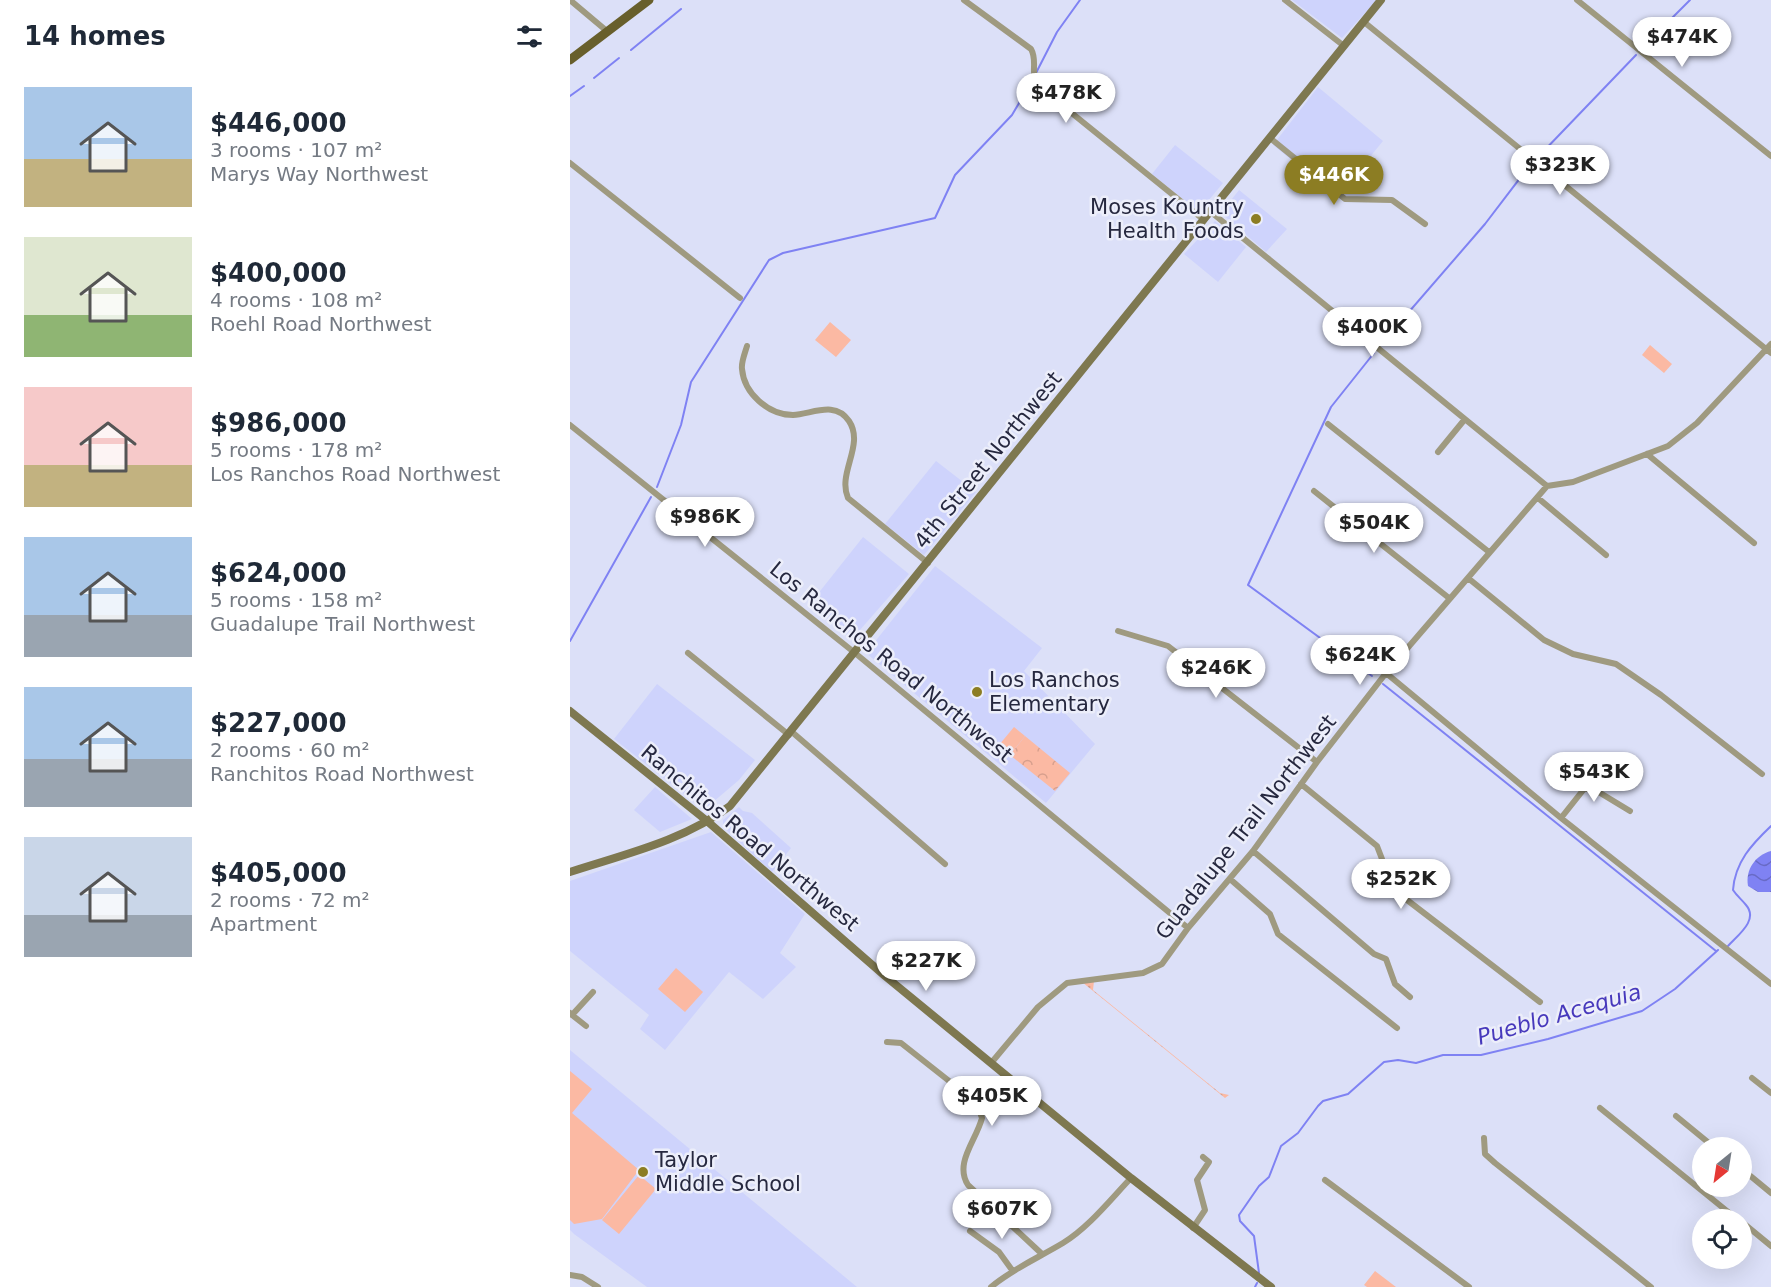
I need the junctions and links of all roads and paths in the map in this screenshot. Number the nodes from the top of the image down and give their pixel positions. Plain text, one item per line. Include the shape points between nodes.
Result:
1 (570, 0) edge
2 (649, 0) edge
3 (964, 0) edge
4 (1285, 0) edge
5 (1381, 0) edge
6 (1577, 0) edge
7 (1364, 22) junction
8 (608, 32) junction
9 (1344, 46) junction
10 (570, 60) edge
11 (1270, 138) junction
12 (1771, 156) edge
13 (570, 163) edge
14 (1211, 212) junction
15 (1204, 220) junction
16 (1425, 224) dead end
17 (740, 298) dead end
18 (747, 346) dead end
19 (1770, 349) edge
20 (1465, 418) junction
21 (1328, 424) dead end
22 (570, 425) edge
23 (1438, 452) dead end
24 (1647, 454) junction
25 (1547, 486) junction
26 (1314, 491) dead end
27 (1538, 498) junction
28 (1754, 543) dead end
29 (1489, 552) junction
30 (1605, 555) dead end
31 (928, 563) junction
32 (1468, 578) junction
33 (1449, 598) junction
34 (1119, 631) dead end
35 (688, 653) dead end
36 (855, 653) junction
37 (1386, 673) junction
38 (570, 711) edge
39 (790, 734) junction
40 (1317, 762) junction
41 (1762, 774) dead end
42 (1301, 784) junction
43 (1630, 811) dead end
44 (1561, 818) junction
45 (707, 821) junction
46 (1253, 851) junction
47 (945, 864) dead end
48 (570, 872) edge
49 (1230, 879) junction
50 (1188, 928) junction
51 (1771, 984) edge
52 (592, 992) dead end
53 (1410, 997) dead end
54 (1540, 1002) dead end
55 (571, 1014) edge
56 (585, 1026) dead end
57 (1397, 1028) dead end
58 (887, 1042) dead end
59 (992, 1062) junction
60 (1752, 1078) dead end
61 (1771, 1093) edge
62 (1600, 1108) dead end
63 (1676, 1116) dead end
64 (1702, 1137) edge
65 (1484, 1138) dead end
66 (1203, 1157) dead end
67 (1752, 1177) edge
68 (1131, 1178) junction
69 (1325, 1180) dead end
70 (1771, 1193) edge
71 (1725, 1209) edge
72 (1194, 1228) junction
73 (970, 1231) dead end
74 (1752, 1231) edge
75 (1771, 1246) edge
76 (1042, 1254) junction
77 (1012, 1270) junction
78 (570, 1275) edge
79 (598, 1287) edge
80 (991, 1287) edge
81 (1271, 1287) edge
82 (1469, 1287) edge
83 (1651, 1287) edge

1 - 8 street
2 - 8 main road
3 - 15 street via 1031,49 1035,55 1032,74 1037,85
4 - 9 street
5 - 7 main road, 4th Street Northwest
6 - 12 street
7 - 9 main road, 4th Street Northwest
7 - 19 street
8 - 10 main road
9 - 11 main road, 4th Street Northwest
11 - 14 main road, 4th Street Northwest
11 - 16 street via 1345,199 1392,200
13 - 17 street
14 - 15 main road, 4th Street Northwest
14 - 20 street
15 - 31 main road, 4th Street Northwest
18 - 31 street via 741,367 754,397 766,406 794,415 833,410 849,421 855,438 845,484 848,498
19 - 24 street via 1697,423 1668,446
20 - 23 street
20 - 25 street
21 - 29 street
22 - 36 street, Los Ranchos Road Northwest
24 - 25 street via 1573,482
24 - 28 street
25 - 27 street, Guadalupe Trail Northwest
26 - 33 street
27 - 29 street, Guadalupe Trail Northwest
27 - 30 street
29 - 32 street, Guadalupe Trail Northwest
31 - 36 main road, 4th Street Northwest
32 - 33 street, Guadalupe Trail Northwest
32 - 41 street via 1544,640 1573,654 1616,664 1661,694
33 - 37 street, Guadalupe Trail Northwest
34 - 40 street via 1168,646
35 - 39 street
36 - 39 main road, 4th Street Northwest
36 - 50 street, Los Ranchos Road Northwest
37 - 40 street, Guadalupe Trail Northwest
37 - 44 street
38 - 45 main road, Ranchitos Road Northwest
39 - 45 main road, 4th Street Northwest via 730,806
39 - 47 street
40 - 42 street, Guadalupe Trail Northwest
42 - 46 street, Guadalupe Trail Northwest
42 - 54 street via 1377,846 1382,859 1381,879
43 - 44 street via 1592,788 1584,789
44 - 51 street
45 - 48 main road, 4th Street Northwest via 663,842
45 - 59 main road, Ranchitos Road Northwest via 876,969
46 - 49 street, Guadalupe Trail Northwest
46 - 53 street via 1374,954 1386,959 1395,984
49 - 50 street, Guadalupe Trail Northwest
49 - 57 street via 1270,914 1278,934
50 - 59 street, Guadalupe Trail Northwest via 1162,964 1143,973 1067,983 1038,1007
52 - 55 street
55 - 56 street
58 - 76 street via 901,1043 977,1103 982,1118 963,1163 962,1177
59 - 68 main road, Ranchitos Road Northwest
60 - 61 street
62 - 71 street
63 - 64 street
65 - 83 street via 1485,1154 1495,1163
66 - 72 street via 1209,1162 1197,1180 1205,1210
67 - 70 street
68 - 72 main road, Ranchitos Road Northwest
68 - 76 street via 1065,1242
69 - 82 street
72 - 81 main road, Ranchitos Road Northwest
73 - 77 street via 999,1252
74 - 75 street
76 - 77 street
77 - 80 street
78 - 79 street via 582,1276

